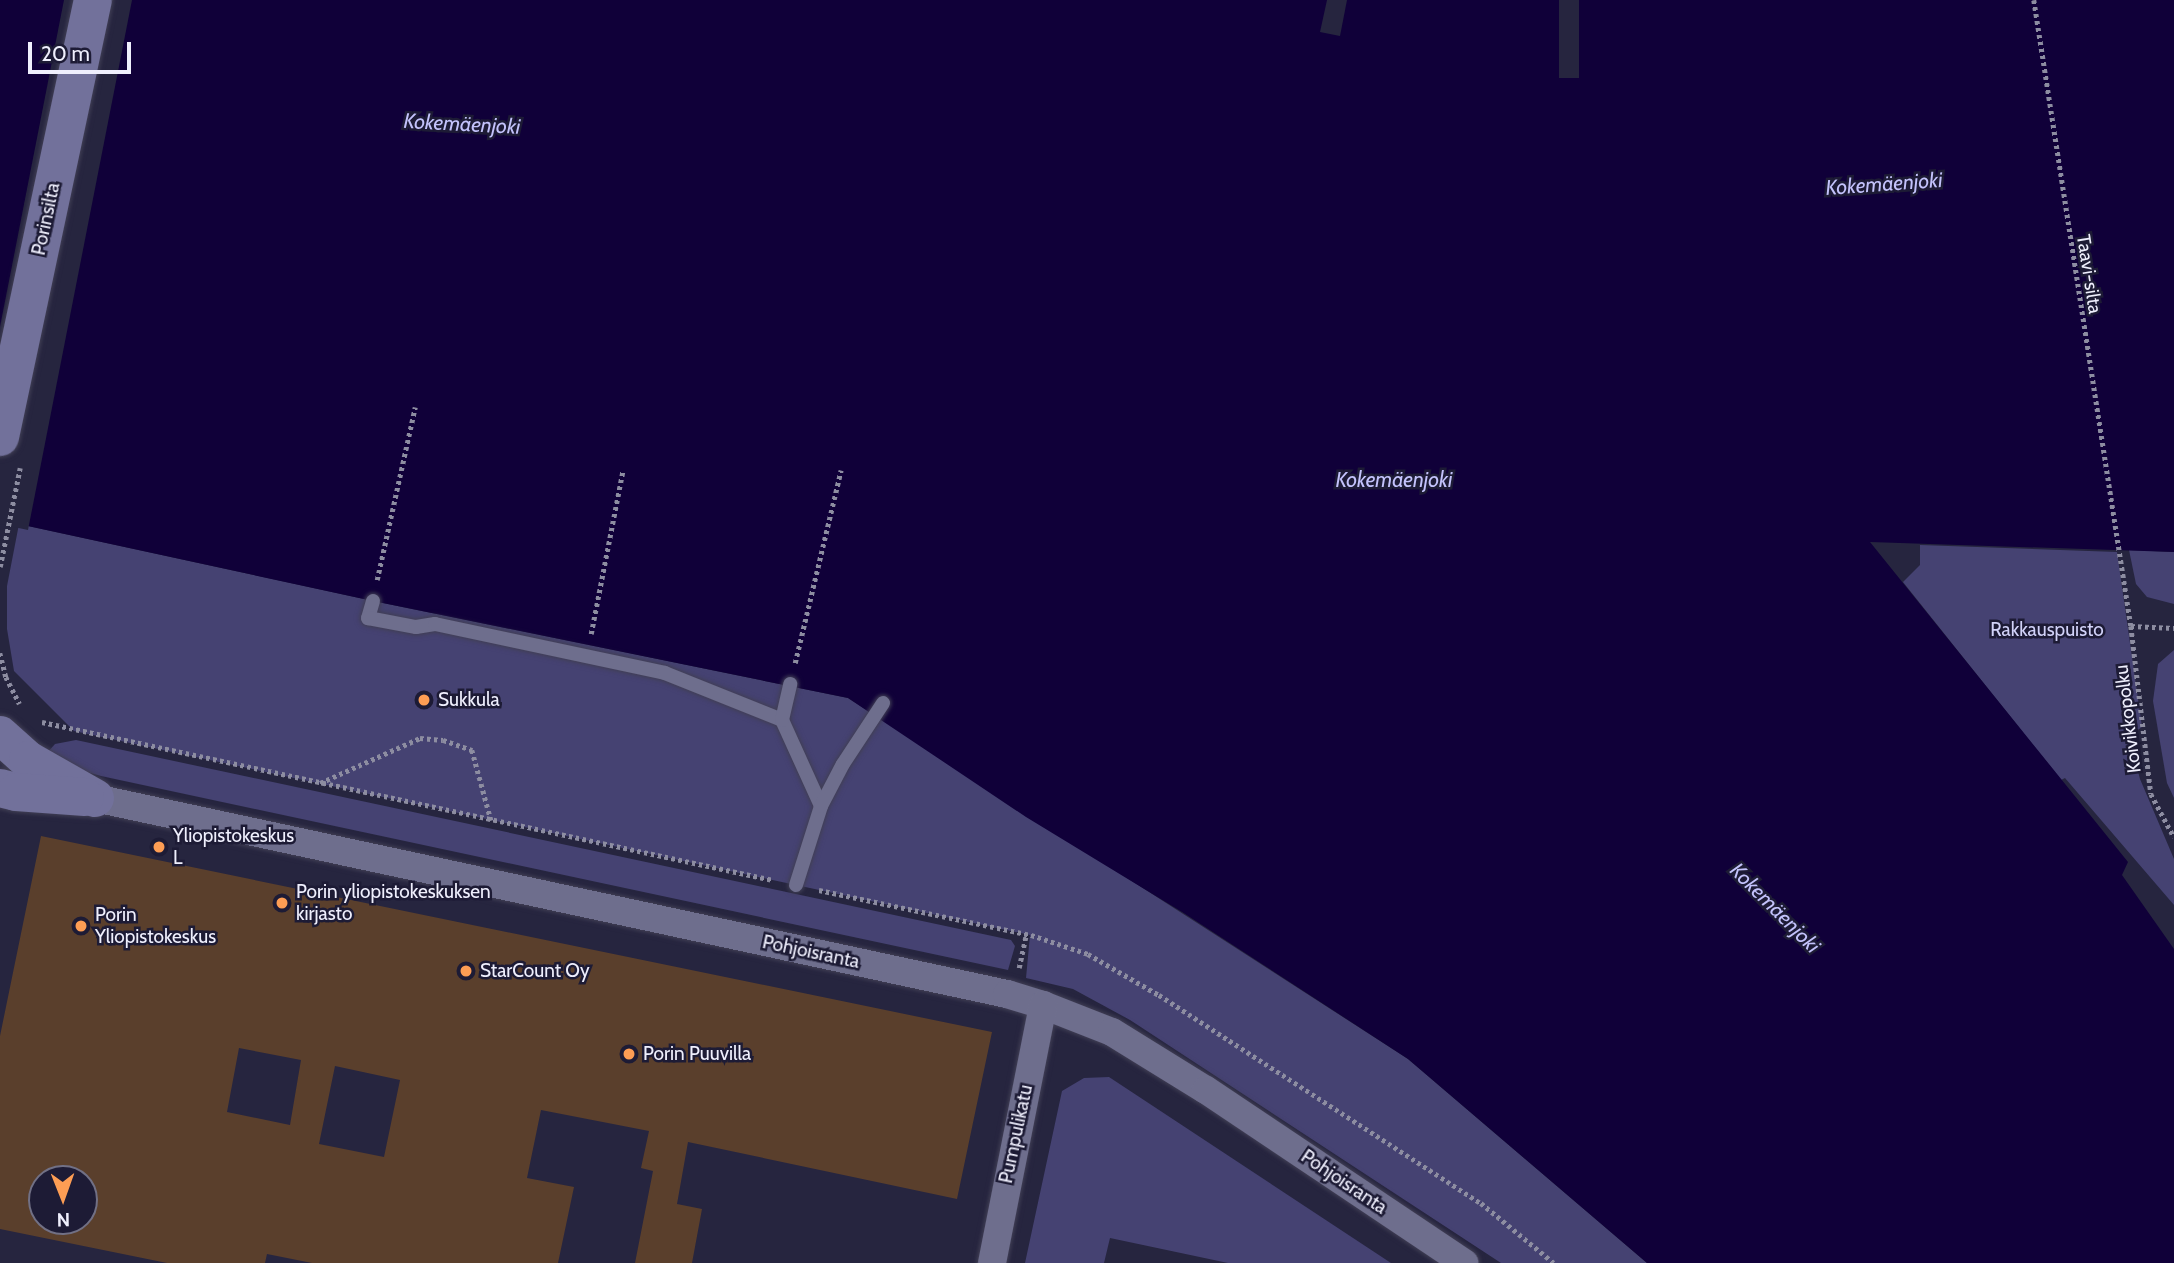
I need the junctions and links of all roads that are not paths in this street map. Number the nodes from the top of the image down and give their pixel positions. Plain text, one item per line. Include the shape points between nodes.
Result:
1 (93, 0) edge
2 (0, 437) edge
3 (373, 601) road end
4 (790, 684) road end
5 (883, 703) dead end
6 (782, 720) junction
7 (0, 736) edge
8 (0, 788) edge
9 (95, 798) junction
10 (821, 806) junction
11 (796, 885) dead end
12 (1043, 1005) junction
13 (992, 1263) edge
14 (1464, 1263) edge

1 - 2 main road, Porinsilta
3 - 6 lane via 368,618 416,627 435,624 587,651 665,673
4 - 6 lane
5 - 10 lane
6 - 10 lane
7 - 9 main road, Pohjoisranta via 28,760
8 - 9 main road, Pohjoisranta
9 - 12 street, Pohjoisranta
10 - 11 lane
12 - 13 street, Pumpulikatu
12 - 14 street, Pohjoisranta via 1124,1040 1206,1090

